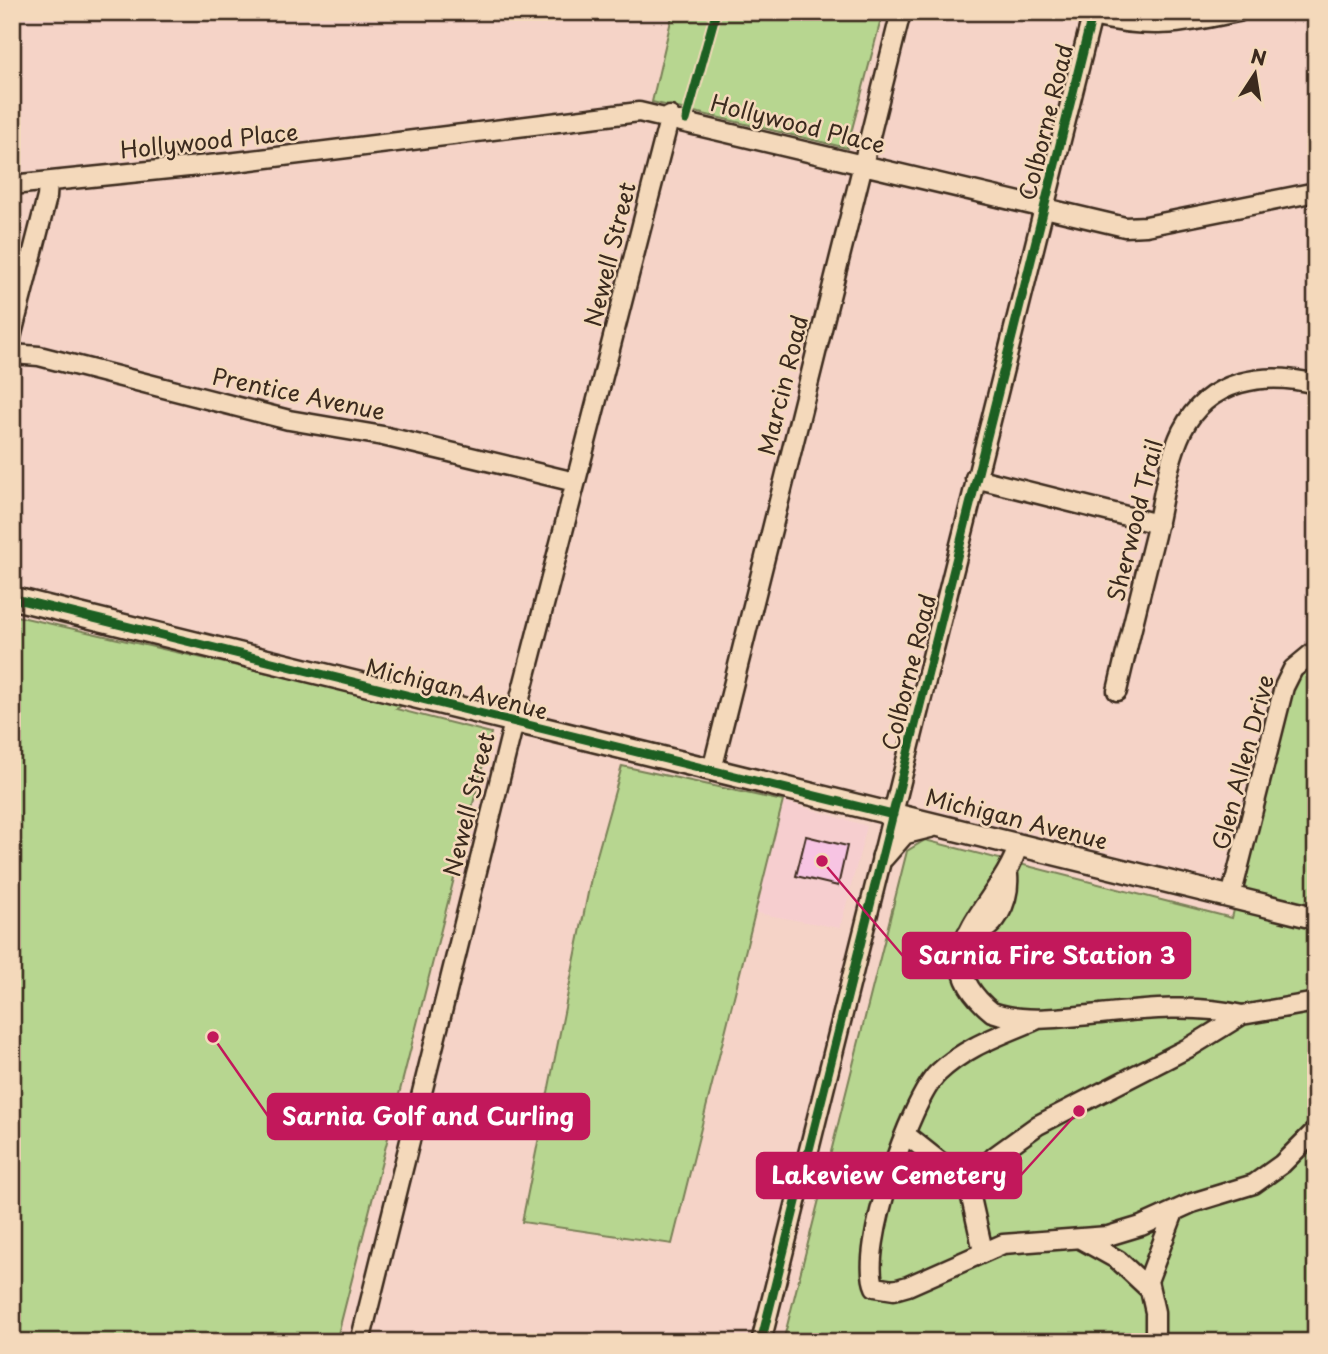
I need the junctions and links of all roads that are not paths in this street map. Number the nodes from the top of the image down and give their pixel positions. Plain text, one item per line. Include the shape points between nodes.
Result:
1 (901, 12) edge
2 (1238, 12) edge
3 (1092, 14) edge
4 (670, 116) junction
5 (862, 164) junction
6 (48, 182) junction
7 (12, 185) edge
8 (1316, 192) edge
9 (1044, 209) junction
10 (12, 334) edge
11 (12, 355) edge
12 (1316, 384) edge
13 (975, 478) junction
14 (575, 482) junction
15 (1158, 524) junction
16 (12, 598) edge
17 (1316, 650) edge
18 (1117, 691) dead end
19 (514, 722) junction
20 (712, 770) junction
21 (893, 814) junction
22 (936, 826) junction
23 (1018, 846) junction
24 (883, 857) junction
25 (1231, 897) junction
26 (1316, 918) edge
27 (1316, 1002) edge
28 (992, 1012) junction
29 (1242, 1015) junction
30 (1037, 1020) junction
31 (984, 1041) junction
32 (1316, 1130) edge
33 (905, 1133) junction
34 (968, 1184) junction
35 (1174, 1212) junction
36 (1079, 1238) junction
37 (983, 1251) junction
38 (1149, 1289) junction
39 (360, 1342) edge
40 (761, 1342) edge
41 (1155, 1342) edge

1 - 5 street, Marcin Road
2 - 3 street via 1168,26 1129,25
3 - 9 street, Colborne Road
4 - 5 street, Hollywood Place
4 - 6 street, Hollywood Place via 630,112
4 - 14 street, Newell Street
5 - 9 street, Hollywood Place
5 - 20 street, Marcin Road
6 - 7 street, Hollywood Place
6 - 10 street
8 - 9 street, Hollywood Place via 1136,227
9 - 13 street, Colborne Road
11 - 14 street, Prentice Avenue via 39,356 289,420 383,436
12 - 15 street, Sherwood Trail via 1279,376 1254,378 1210,398 1182,431
13 - 15 street
13 - 21 street, Colborne Road
14 - 19 street, Newell Street
15 - 18 street, Sherwood Trail
16 - 19 main road, Michigan Avenue
17 - 25 street, Glen Allen Drive via 1293,669 1284,687
19 - 20 main road, Michigan Avenue
19 - 39 street, Newell Street
20 - 21 main road, Michigan Avenue
21 - 22 main road, Michigan Avenue
21 - 24 street, Colborne Road
22 - 23 main road, Michigan Avenue
22 - 24 main road via 904,833
23 - 25 main road, Michigan Avenue
23 - 28 street via 1008,875 967,933 961,952 963,973
24 - 40 street, Colborne Road
25 - 26 main road, Michigan Avenue
27 - 29 street
28 - 30 street
28 - 31 street
29 - 30 street via 1166,1009
29 - 34 street via 1038,1125 995,1156
30 - 31 street
31 - 33 street via 938,1073 923,1091
32 - 35 street via 1254,1184
33 - 34 street
33 - 37 street via 872,1253 875,1287 894,1290 908,1286
34 - 37 street
35 - 36 street via 1125,1231
35 - 38 street via 1150,1272
36 - 37 street via 1028,1241
36 - 38 street via 1102,1248
38 - 41 street

